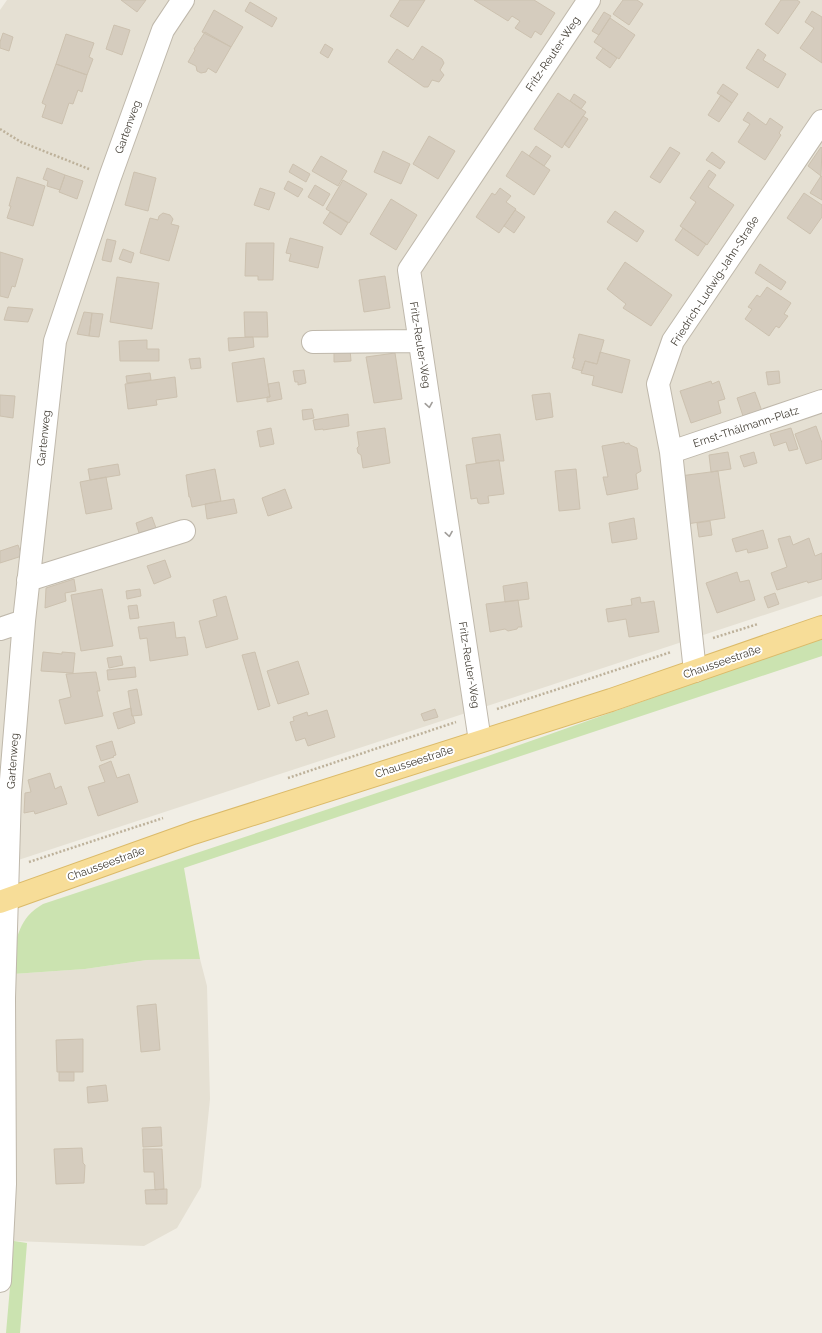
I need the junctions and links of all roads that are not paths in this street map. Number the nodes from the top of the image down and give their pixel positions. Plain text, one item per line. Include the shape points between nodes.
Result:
1 (183, 0) edge
2 (589, 0) edge
3 (822, 121) edge
4 (419, 341) junction
5 (313, 342) dead end
6 (822, 401) edge
7 (671, 452) junction
8 (184, 531) dead end
9 (28, 580) junction
10 (24, 622) junction
11 (822, 627) edge
12 (0, 629) edge
13 (695, 671) junction
14 (480, 741) junction
15 (3, 901) edge
16 (0, 1281) edge

1 - 9 street, Gartenweg via 163,30 55,341
2 - 4 street, Fritz-Reuter-Weg via 409,270
3 - 7 street, Friedrich-Ludwig-Jahn-Straße via 673,340 658,384
4 - 5 street
4 -> 14 street, Fritz-Reuter-Weg
6 - 7 street, Ernst-Thälmann-Platz
7 - 13 street, Friedrich-Ludwig-Jahn-Straße
8 - 9 street
9 - 10 street, Gartenweg
10 - 12 street
10 - 15 street, Gartenweg via 10,792 8,869
11 - 13 main road, Chausseestraße
13 - 14 main road, Chausseestraße
14 - 15 main road, Chausseestraße via 193,833
15 - 16 street via 5,1184

